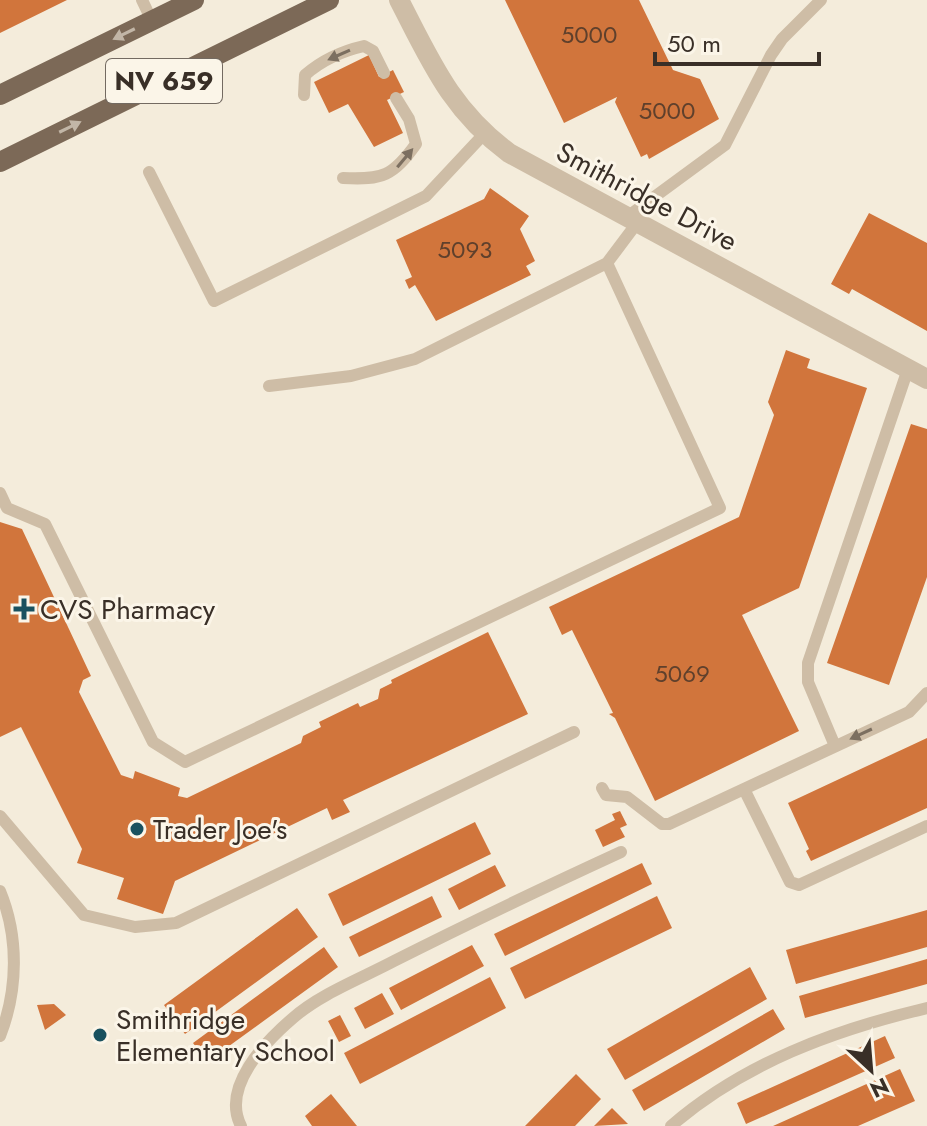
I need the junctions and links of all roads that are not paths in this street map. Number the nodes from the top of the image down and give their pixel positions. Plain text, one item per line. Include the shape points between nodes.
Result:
1 (142, 0) edge
2 (194, 0) edge
3 (329, 0) edge
4 (399, 0) edge
5 (821, 0) edge
6 (152, 21) junction
7 (384, 73) dead end
8 (0, 95) edge
9 (304, 95) dead end
10 (396, 98) dead end
11 (484, 134) junction
12 (0, 162) edge
13 (149, 172) dead end
14 (343, 178) dead end
15 (632, 220) junction
16 (607, 263) junction
17 (908, 369) junction
18 (927, 379) edge
19 (269, 386) dead end
20 (0, 493) edge
21 (927, 693) edge
22 (574, 732) dead end
23 (835, 746) junction
24 (602, 788) dead end
25 (744, 789) junction
26 (0, 816) edge
27 (927, 826) edge
28 (621, 852) dead end
29 (0, 891) edge
30 (927, 1008) edge
31 (0, 1036) edge
32 (241, 1126) edge
33 (671, 1126) edge

1 - 6 lane
2 - 6 main road, NV 659
12 -> 3 main road, NV 659
4 - 11 street, Smithridge Drive via 440,81
5 - 15 lane via 771,55 725,145
6 -> 8 main road, NV 659
7 -> 9 lane via 373,51 364,46 352,49 305,75
14 -> 10 lane via 377,179 394,171 416,144
11 - 13 lane via 426,196 214,301
11 - 15 street, Smithridge Drive
15 - 16 lane
15 - 17 street, Smithridge Drive
16 - 19 lane via 415,359 351,376
16 - 20 lane via 720,508 185,762 153,742 45,524 7,508
17 - 18 street, Smithridge Drive
17 - 23 lane via 808,663 808,682
21 -> 23 lane via 909,712
22 - 26 lane via 176,923 135,927 84,915
23 - 25 lane
24 - 25 lane via 606,795 627,797 662,824
25 - 27 lane via 790,882 799,885
28 - 32 lane via 491,912 295,1016 257,1054 241,1083 234,1113
29 - 31 lane via 13,939 14,970
30 - 33 lane via 859,1024 786,1051

